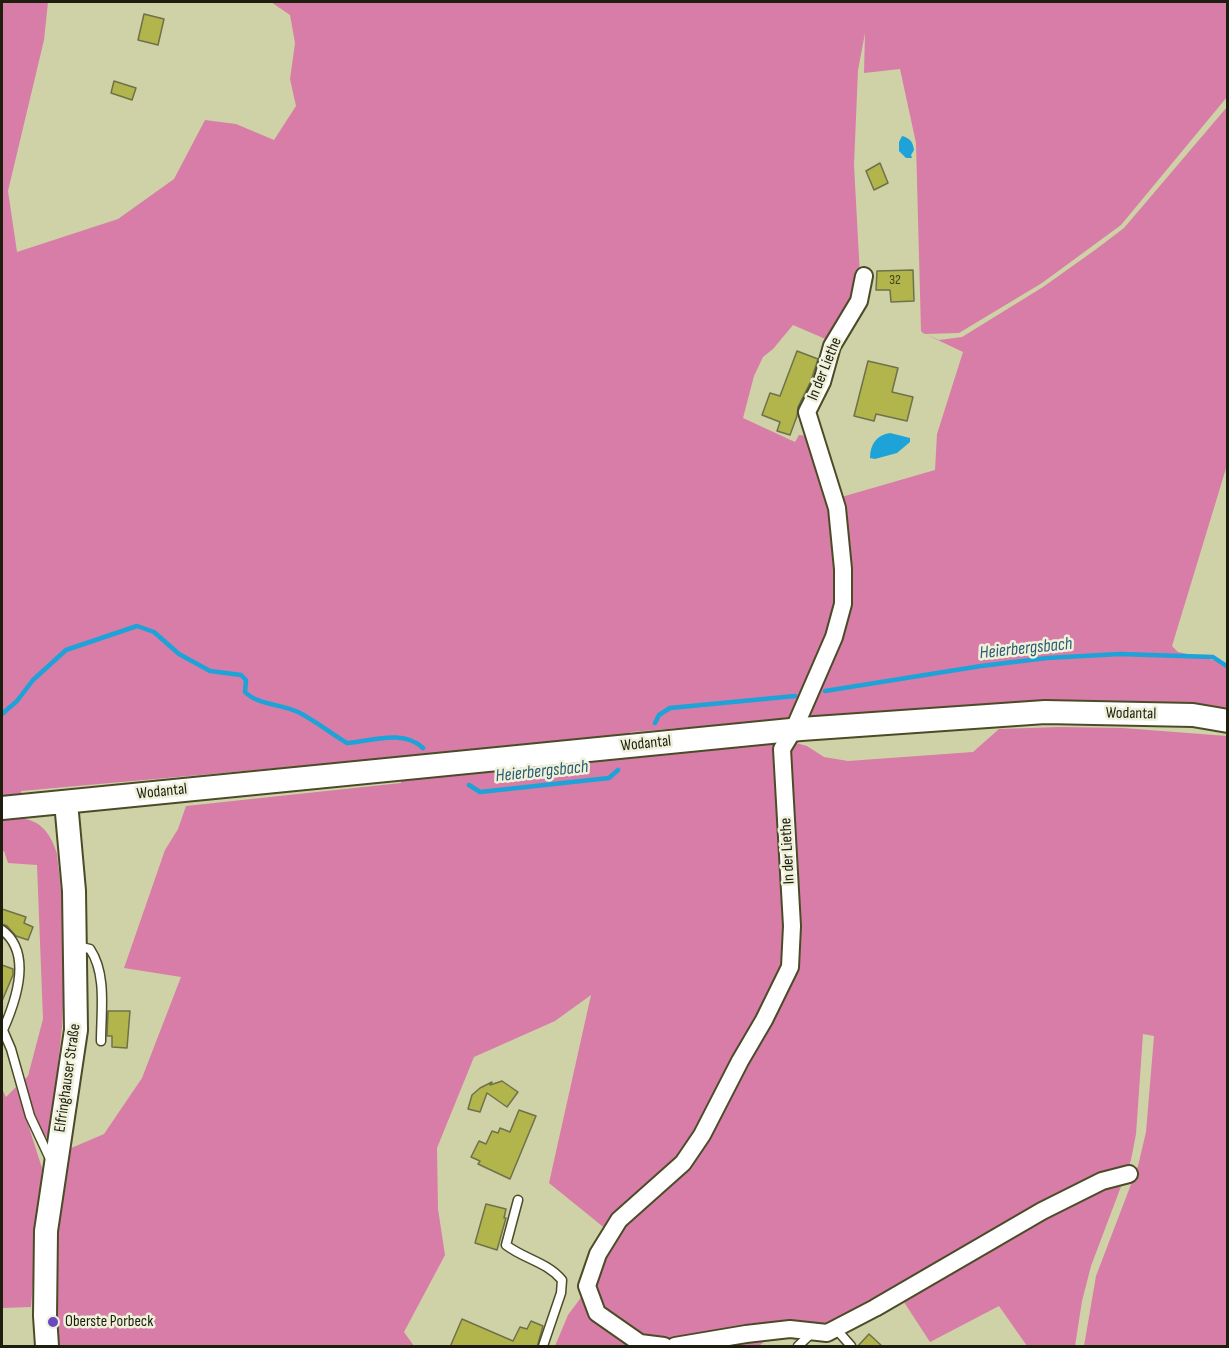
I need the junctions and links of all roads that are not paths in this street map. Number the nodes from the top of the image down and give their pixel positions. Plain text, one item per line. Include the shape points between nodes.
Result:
1 (864, 276) dead end
2 (1227, 721) edge
3 (794, 729) junction
4 (66, 802) junction
5 (2, 808) edge
6 (2, 930) edge
7 (76, 946) junction
8 (2, 1029) edge
9 (101, 1041) dead end
10 (55, 1169) junction
11 (1130, 1174) dead end
12 (518, 1200) dead end
13 (836, 1329) junction
14 (813, 1332) junction
15 (47, 1347) edge
16 (543, 1347) edge
17 (664, 1347) edge
18 (675, 1347) edge
19 (798, 1347) edge
20 (851, 1347) edge

1 - 3 street, In der Liethe via 859,301 832,346 822,382 807,412 837,508 843,603 834,637
2 - 3 main road, Wodantal via 1193,715 1045,712
3 - 4 main road, Wodantal
3 - 17 street, In der Liethe via 782,749 792,926 790,967 702,1135 683,1163 619,1220 598,1254 587,1286 597,1313 640,1343
4 - 5 main road
4 - 7 main road, Elfringhauser Straße
6 - 8 lane via 17,949 20,969
7 - 9 lane via 90,949 95,957 101,985
7 - 10 main road, Elfringhauser Straße via 76,1030
8 - 10 lane via 30,1116
10 - 15 main road, Elfringhauser Straße via 44,1267
11 - 13 street via 1102,1181 1041,1210
12 - 16 lane via 506,1245 544,1264 562,1280
13 - 14 street
13 - 20 lane
14 - 18 street via 790,1329
14 - 19 lane

